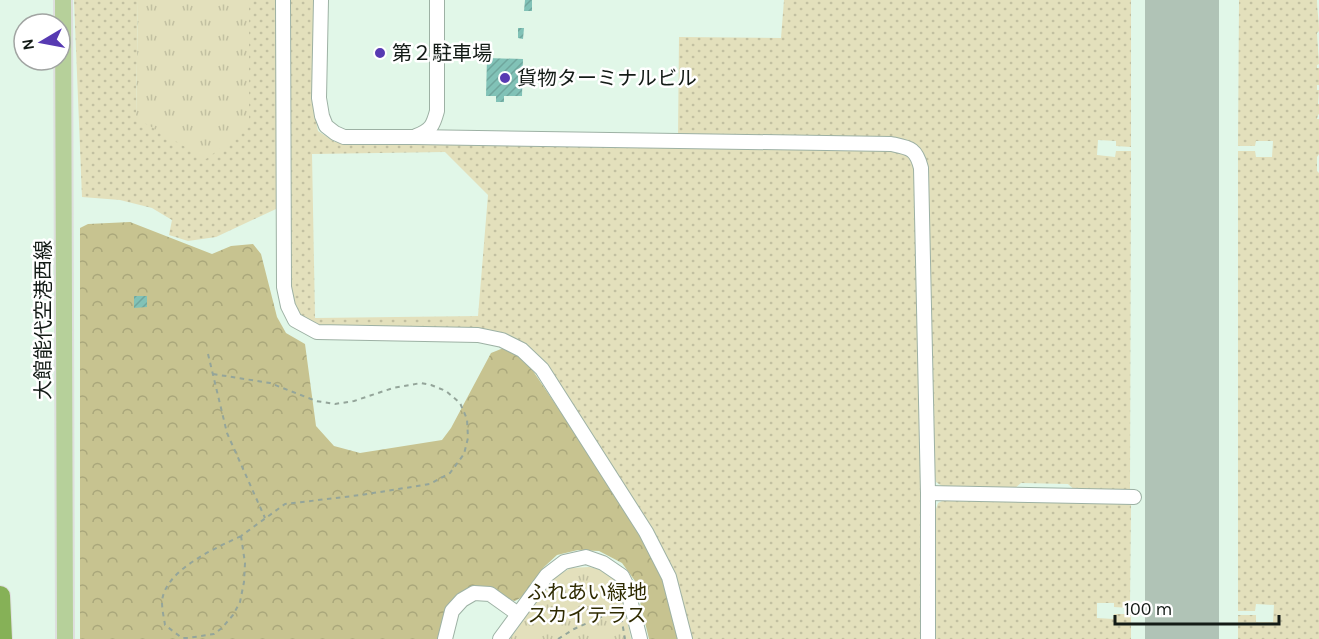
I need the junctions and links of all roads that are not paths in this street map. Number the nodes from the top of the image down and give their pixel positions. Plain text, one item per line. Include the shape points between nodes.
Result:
1 (63, 0) edge
2 (283, 0) edge
3 (321, 0) edge
4 (437, 0) edge
5 (414, 137) junction
6 (928, 494) junction
7 (1134, 497) dead end
8 (0, 596) edge
9 (518, 614) junction
10 (2, 639) edge
11 (65, 639) edge
12 (445, 639) edge
13 (500, 639) edge
14 (640, 639) edge
15 (685, 639) edge
16 (928, 639) edge

1 - 11 main road, 大館能代空港西線
2 - 15 street via 284,287 295,320 317,332 478,335 502,340 522,350 542,369 646,532 669,578
3 - 5 street via 319,98 326,126 344,137
4 - 5 street via 437,111 428,131
5 - 6 street via 891,144 910,148 918,155 921,168
6 - 7 street
6 - 16 street
8 - 10 highway
9 - 12 street via 490,594 474,593 452,611
9 - 13 street
9 - 14 street via 546,574 564,562 586,557 622,576

